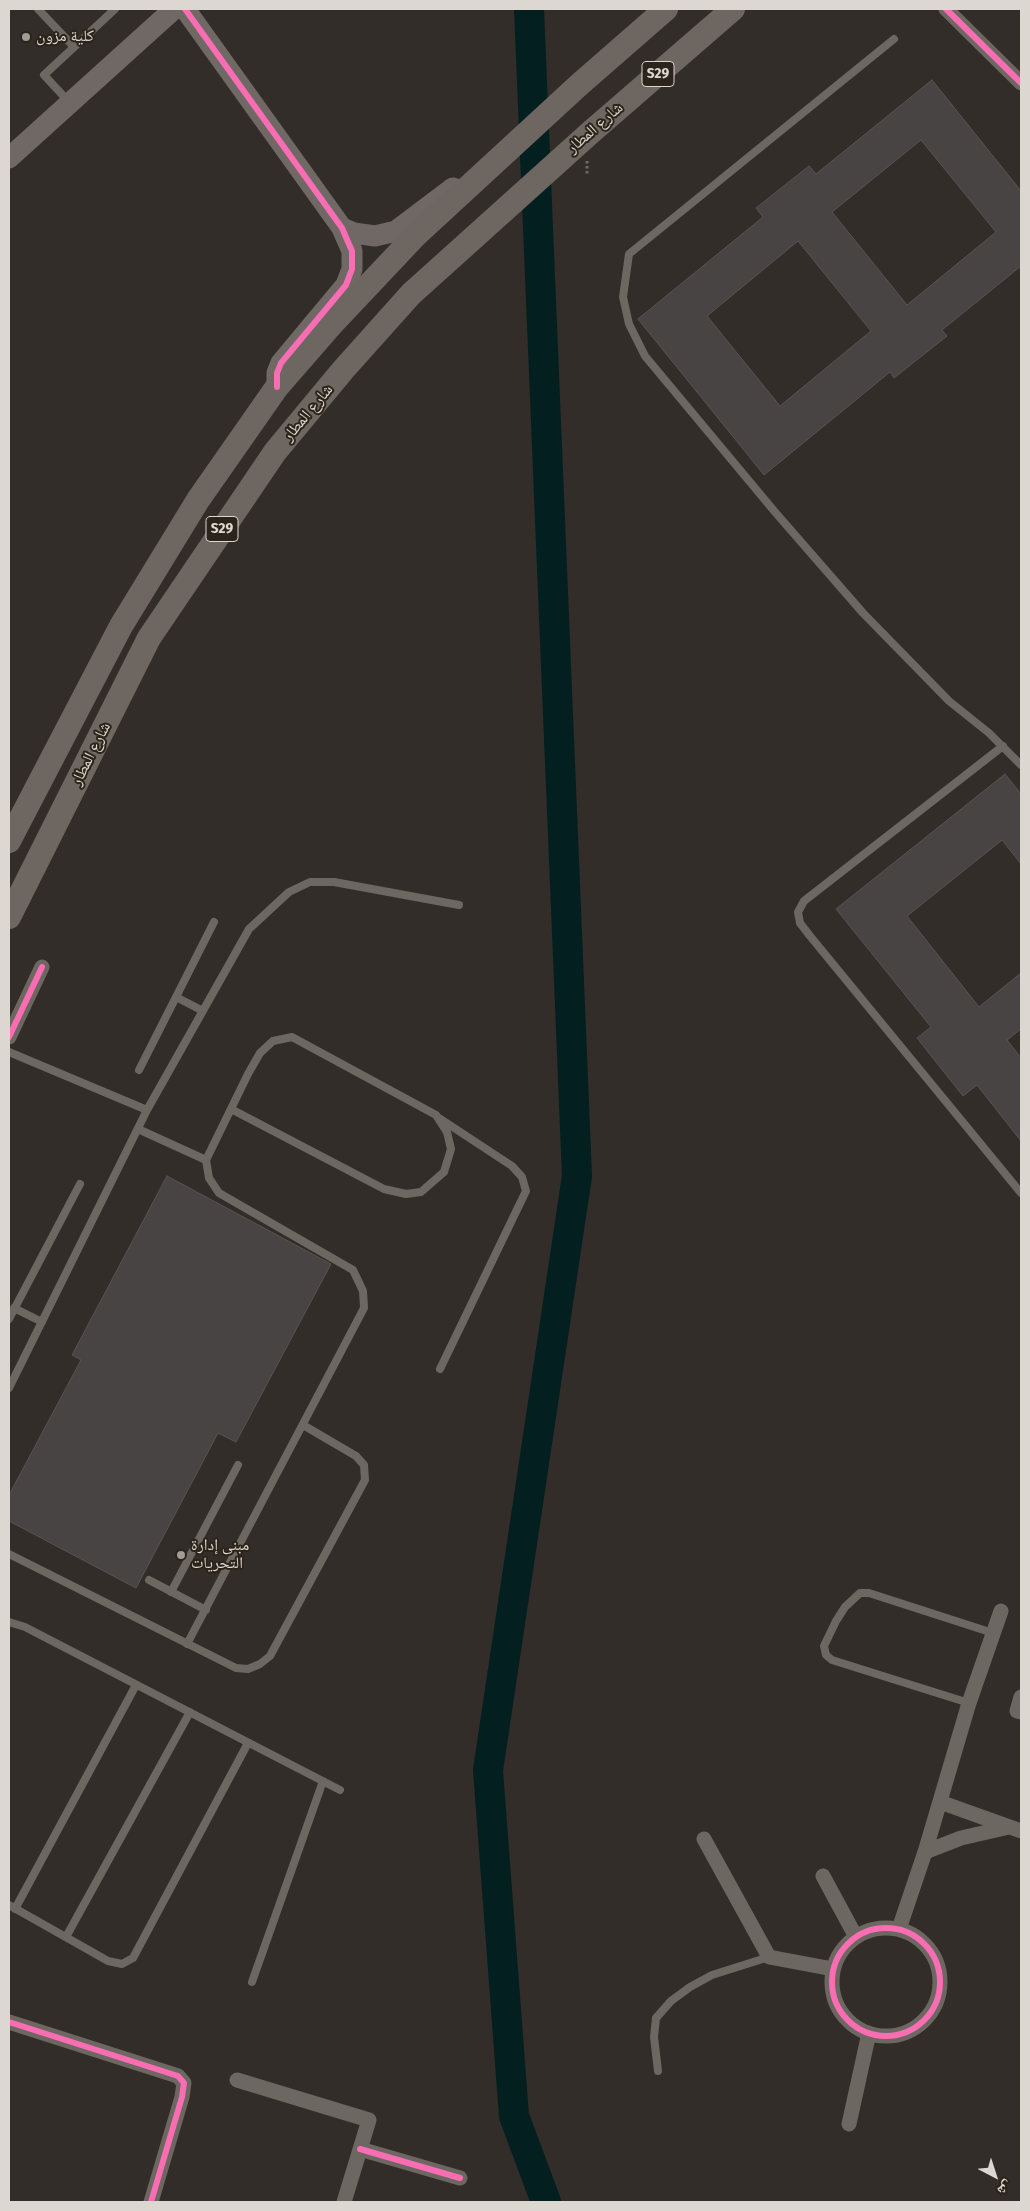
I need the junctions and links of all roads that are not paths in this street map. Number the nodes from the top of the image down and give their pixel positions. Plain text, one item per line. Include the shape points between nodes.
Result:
1 (51, 9) edge
2 (116, 9) edge
3 (174, 9) edge
4 (185, 9) edge
5 (666, 9) edge
6 (733, 9) edge
7 (946, 9) edge
8 (41, 12) edge
9 (894, 39) dead end
10 (74, 48) junction
11 (1021, 83) edge
12 (69, 102) junction
13 (9, 158) edge
14 (479, 177) junction
15 (342, 228) junction
16 (277, 387) junction
17 (1003, 746) junction
18 (1021, 765) edge
19 (9, 841) edge
20 (459, 905) dead end
21 (9, 916) edge
22 (214, 922) dead end
23 (42, 967) dead end
24 (176, 997) junction
25 (203, 1011) junction
26 (9, 1037) edge
27 (9, 1052) edge
28 (139, 1070) dead end
29 (231, 1109) junction
30 (147, 1110) junction
31 (436, 1115) junction
32 (138, 1128) junction
33 (206, 1160) junction
34 (80, 1184) dead end
35 (1021, 1193) edge
36 (14, 1308) junction
37 (9, 1318) edge
38 (42, 1322) junction
39 (440, 1369) dead end
40 (9, 1388) edge
41 (303, 1425) junction
42 (238, 1466) dead end
43 (9, 1554) edge
44 (149, 1580) dead end
45 (171, 1592) junction
46 (206, 1610) junction
47 (1001, 1610) dead end
48 (9, 1622) edge
49 (993, 1633) junction
50 (187, 1644) junction
51 (136, 1685) junction
52 (1021, 1697) edge
53 (969, 1703) junction
54 (190, 1712) junction
55 (1021, 1712) edge
56 (248, 1742) junction
57 (323, 1781) junction
58 (340, 1790) dead end
59 (940, 1802) junction
60 (1015, 1829) edge
61 (704, 1839) dead end
62 (925, 1852) junction
63 (824, 1876) dead end
64 (12, 1907) edge
65 (899, 1929) junction
66 (856, 1936) junction
67 (66, 1937) junction
68 (769, 1957) junction
69 (833, 1969) junction
70 (252, 1982) dead end
71 (9, 2022) edge
72 (869, 2033) junction
73 (658, 2071) dead end
74 (237, 2080) dead end
75 (849, 2124) dead end
76 (360, 2149) junction
77 (460, 2178) dead end
78 (151, 2202) edge
79 (344, 2202) edge

1 - 8 lane
2 - 10 lane
3 - 12 street
4 - 15 street
5 - 14 main road, شارع المطار / S29
6 - 21 main road, شارع المطار / S29 via 411,294 275,452 149,638
7 - 11 street
8 - 10 lane
9 - 17 lane via 629,254 623,297 629,324 645,356 775,512 889,640 949,701
10 - 12 lane via 44,75
12 - 13 street
14 - 15 street via 461,183 396,231 376,236
14 - 16 main road, شارع المطار / S29 via 415,236
15 - 16 street via 353,260 350,277 282,363 277,373
16 - 19 main road, شارع المطار / S29 via 198,500 121,626
17 - 18 lane
17 - 35 lane via 804,902 798,912 800,923 810,936
20 - 25 lane via 334,882 310,882 289,892 249,929
22 - 24 lane
23 - 26 street
24 - 25 lane
24 - 28 lane
25 - 30 lane
27 - 30 lane
29 - 31 lane via 260,1053 273,1041 292,1037
29 - 31 lane via 384,1188 406,1194 420,1192 444,1172 451,1149 447,1132
29 - 33 lane
30 - 32 lane
31 - 39 lane via 512,1166 522,1178 526,1191
32 - 33 lane
32 - 38 lane
33 - 41 lane via 209,1178 219,1193 352,1270 364,1291 364,1308
34 - 36 lane
36 - 37 lane
36 - 38 lane
38 - 40 lane
41 - 46 lane
41 - 50 lane via 356,1456 364,1465 365,1480 270,1656 248,1669 236,1668
42 - 45 lane
43 - 50 lane
44 - 45 lane
45 - 46 lane
46 - 50 lane
47 - 49 street
48 - 51 lane
49 - 53 street
49 - 53 lane via 869,1593 860,1593 845,1607 824,1646 826,1655 832,1660
51 - 54 lane
51 - 64 lane
52 - 55 street via 1017,1711
53 - 59 street
54 - 56 lane
54 - 67 lane
56 - 57 lane
56 - 67 lane via 134,1958 122,1964 108,1960
57 - 58 lane
57 - 70 lane
59 - 60 street
59 - 62 street
60 - 62 street via 961,1838
61 - 68 street
62 - 65 street
63 - 66 street
64 - 67 lane
65 - 66 street via 884,1927
65 - 72 street via 928,1947 937,1963 938,1997 930,2012 911,2029 886,2036
66 - 69 street via 846,1945
68 - 69 street
68 - 73 lane via 712,1975 671,2001 656,2018 654,2038
69 - 72 street via 835,2001 854,2026
71 - 78 street via 178,2076 184,2083
72 - 75 street
74 - 76 street via 369,2120
76 - 77 street
76 - 79 street

